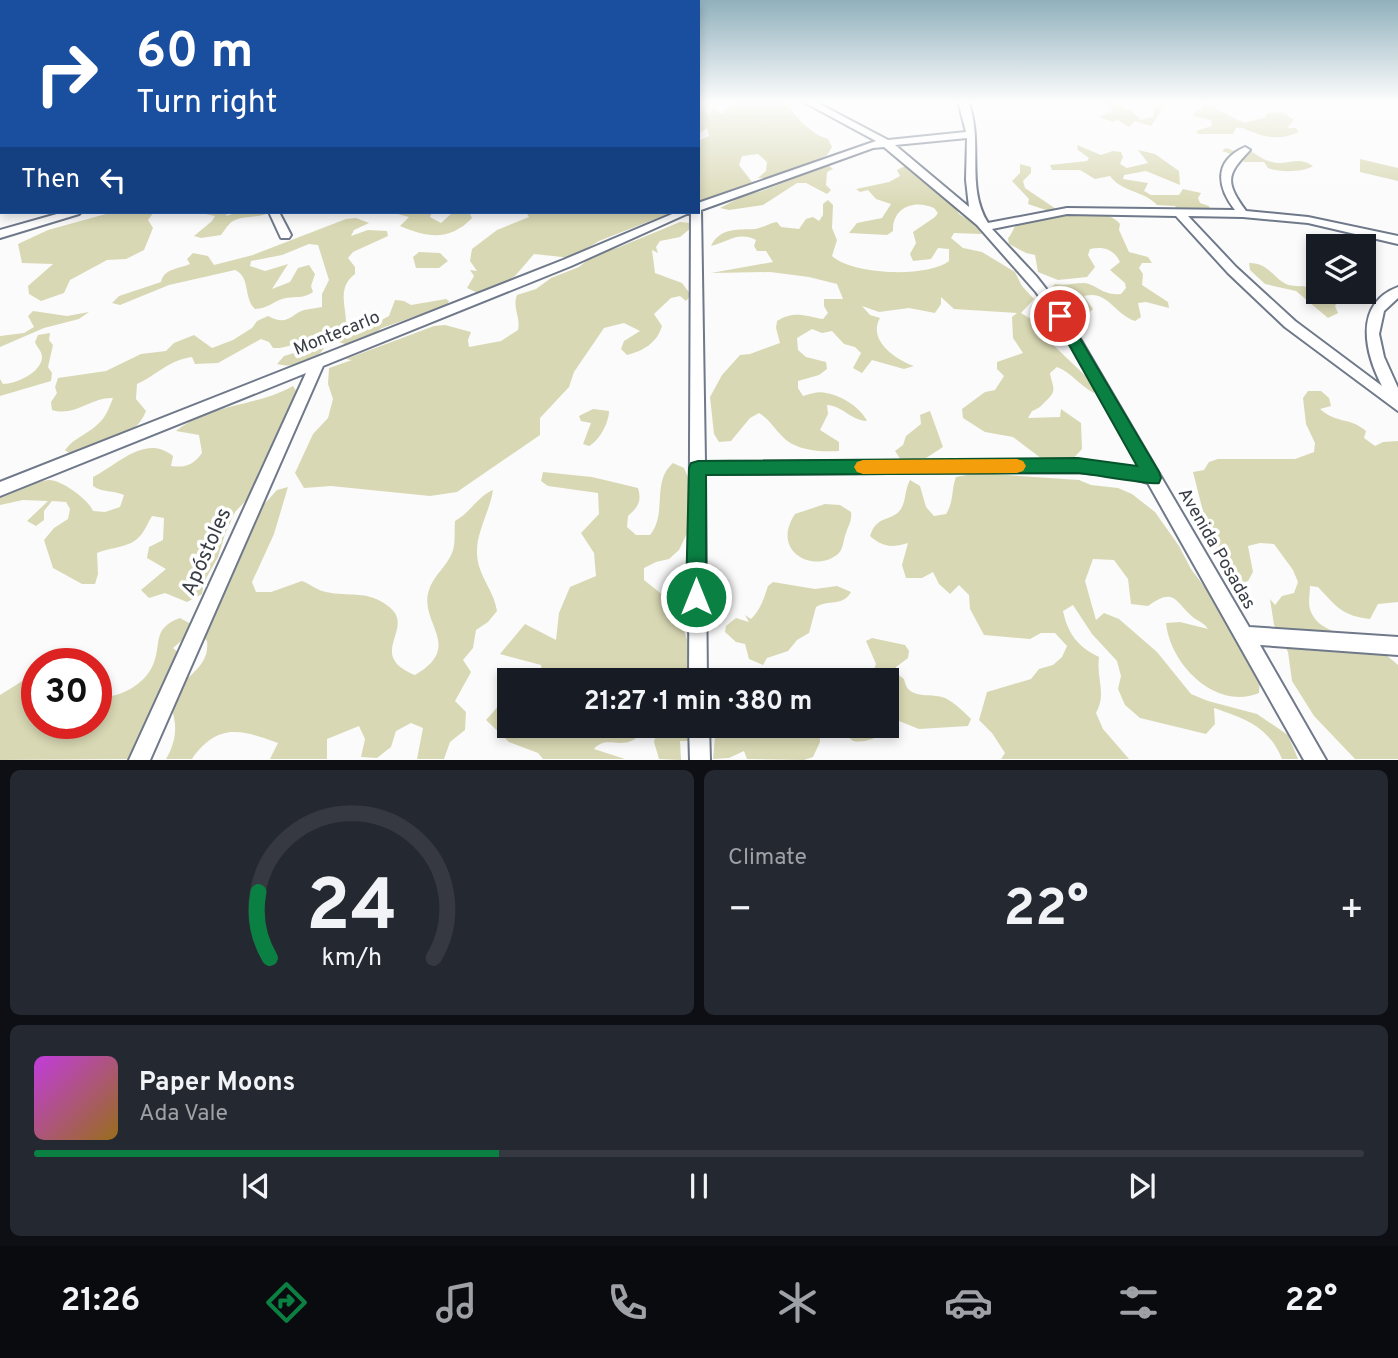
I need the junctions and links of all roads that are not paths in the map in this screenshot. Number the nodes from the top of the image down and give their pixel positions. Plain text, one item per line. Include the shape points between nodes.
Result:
1 (874, 136) edge
2 (948, 136) edge
3 (972, 136) edge
4 (886, 143) junction
5 (1245, 150) dead end
6 (700, 206) edge
7 (1179, 213) junction
8 (68, 214) edge
9 (275, 214) edge
10 (681, 214) edge
11 (697, 214) edge
12 (1243, 214) junction
13 (986, 227) junction
14 (0, 234) edge
15 (285, 234) dead end
16 (1398, 240) edge
17 (1398, 291) edge
18 (317, 363) junction
19 (1398, 403) edge
20 (698, 468) junction
21 (1152, 478) junction
22 (0, 489) edge
23 (1243, 635) junction
24 (1398, 646) edge
25 (698, 668) edge
26 (699, 738) edge
27 (139, 760) edge
28 (700, 760) edge
29 (1316, 760) edge

1 - 4 street
2 - 4 street
3 - 13 street, Avenida Posadas via 974,206
4 - 6 street
4 - 13 street
5 - 12 street via 1227,166 1225,176 1231,199
7 - 12 street
7 - 13 street via 1066,211
7 - 19 street via 1290,324
8 - 14 street
9 - 15 street
10 - 18 street, Montecarlo
11 - 20 street
12 - 16 street via 1308,220
13 - 21 street, Avenida Posadas via 1060,316
17 - 19 street via 1378,310 1372,336 1383,375
18 - 22 street, Montecarlo
18 - 27 street, Apóstoles
20 - 21 street via 1078,466
20 - 25 street
21 - 23 street, Avenida Posadas
23 - 24 street
23 - 29 street, Avenida Posadas
26 - 28 street

